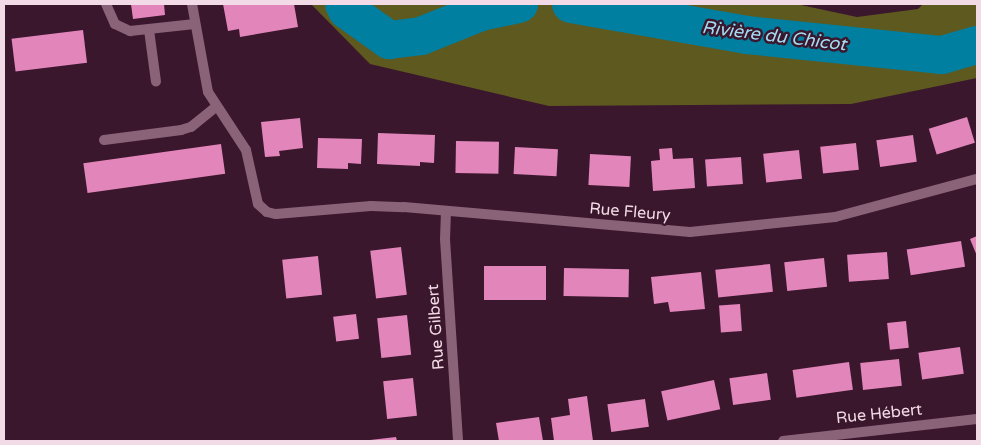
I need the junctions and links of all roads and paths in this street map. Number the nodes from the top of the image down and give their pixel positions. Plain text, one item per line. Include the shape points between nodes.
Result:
1 (106, 4) edge
2 (192, 4) edge
3 (195, 24) junction
4 (149, 30) junction
5 (156, 82) dead end
6 (216, 107) junction
7 (104, 140) dead end
8 (977, 179) edge
9 (446, 211) junction
10 (977, 419) edge
11 (458, 441) edge
12 (784, 441) edge

1 - 4 street via 110,17 122,29
2 - 3 street
3 - 4 street
3 - 6 street via 205,80
4 - 5 street
6 - 7 street via 191,127 181,130
6 - 9 street, Rue Fleury via 246,150 258,204 267,212 276,214 371,206
8 - 9 street, Rue Fleury via 835,218 690,232
9 - 11 street, Rue Gilbert via 444,239
10 - 12 street, Rue Hébert

